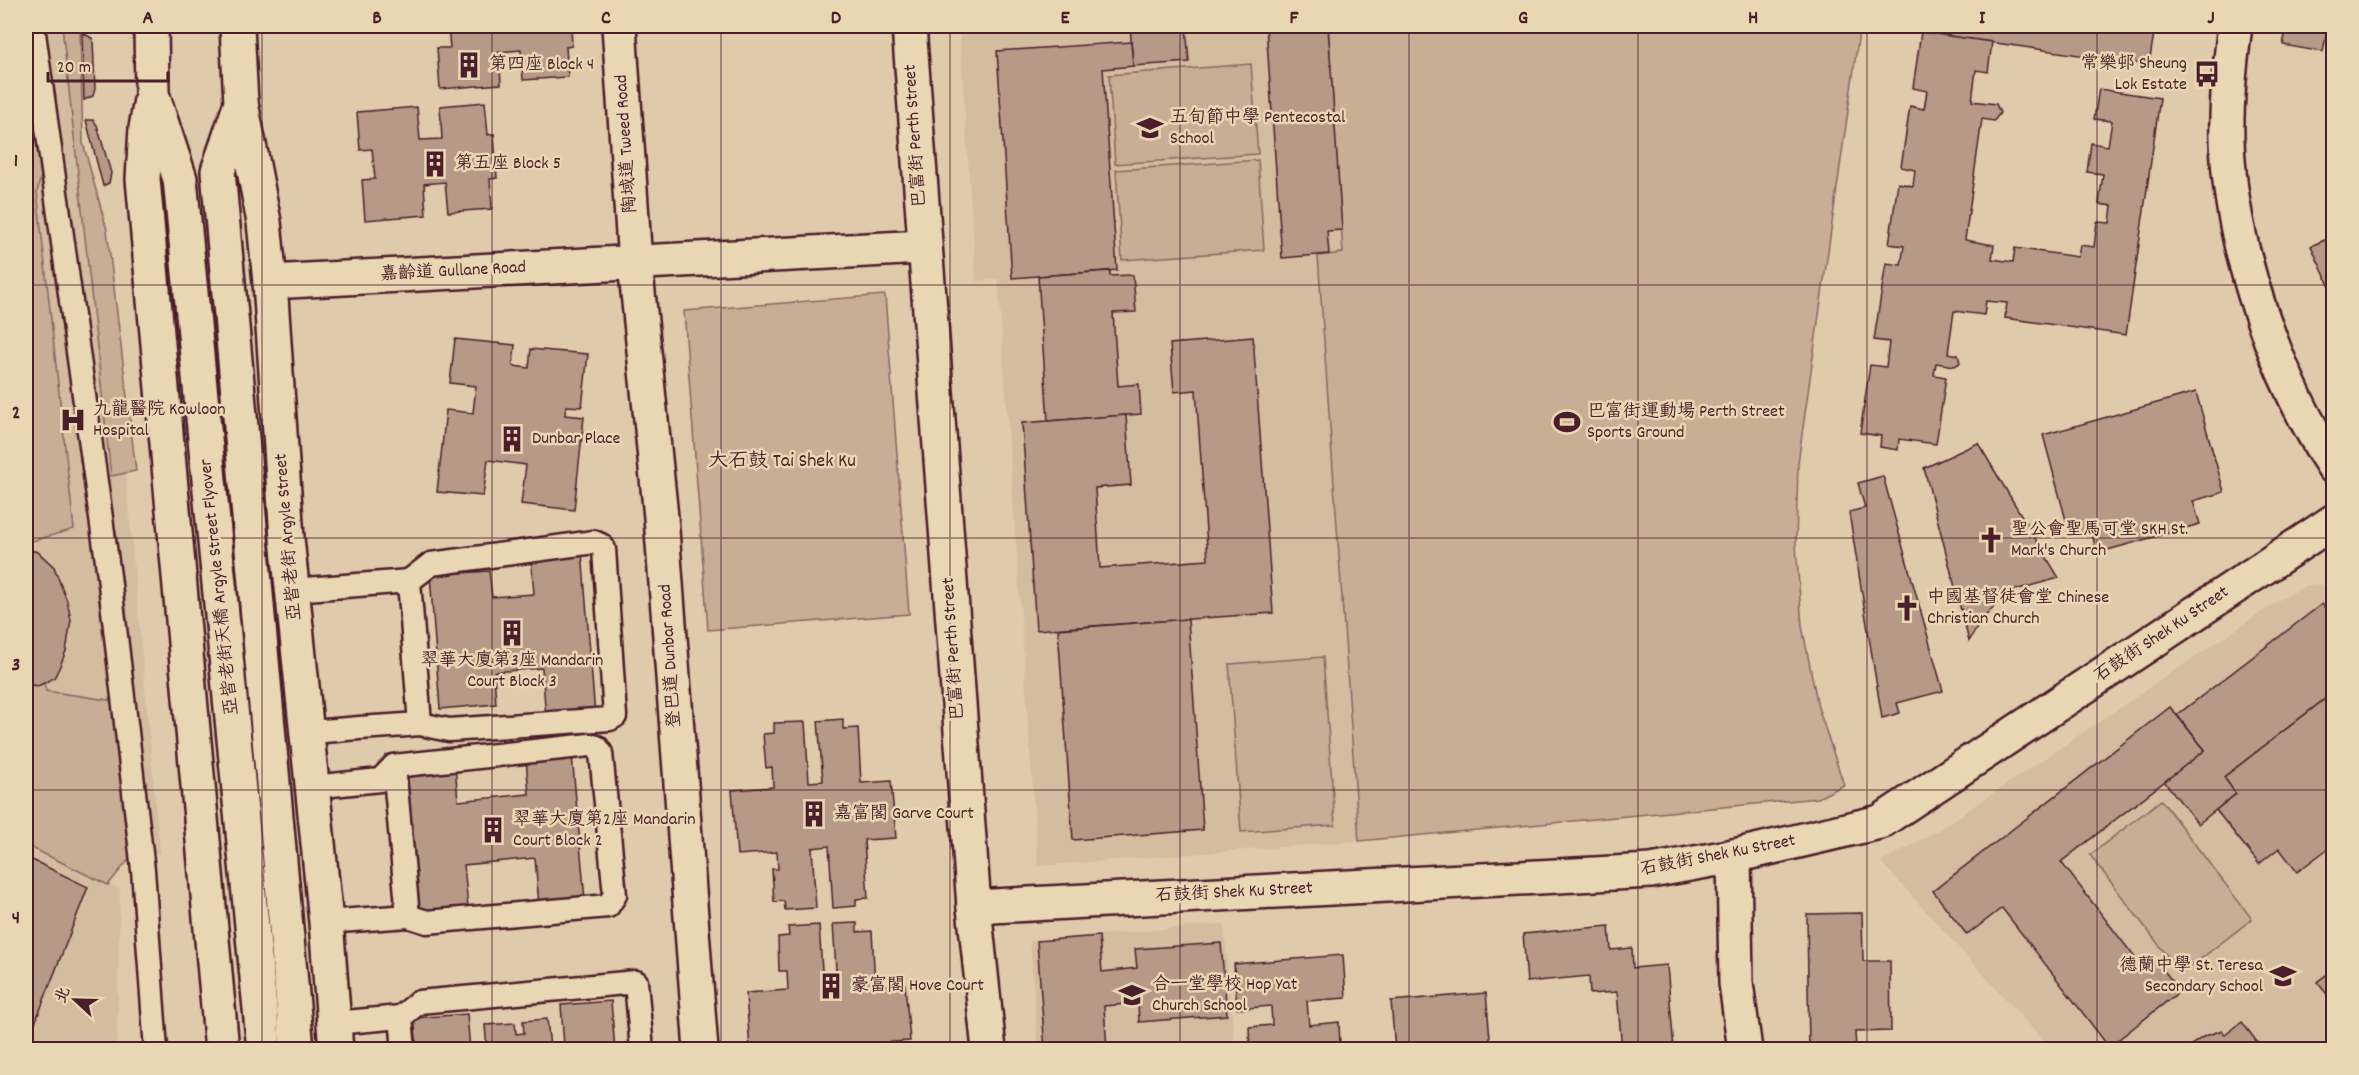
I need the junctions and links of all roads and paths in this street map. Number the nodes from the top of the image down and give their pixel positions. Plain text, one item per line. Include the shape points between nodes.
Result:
1 (33, 26) edge
2 (151, 26) edge
3 (237, 26) edge
4 (619, 26) edge
5 (909, 26) edge
6 (2235, 26) edge
7 (152, 94) junction
8 (241, 102) junction
9 (923, 247) junction
10 (635, 263) junction
11 (270, 282) junction
12 (2334, 467) edge
13 (2334, 521) edge
14 (409, 581) junction
15 (293, 590) junction
16 (420, 724) junction
17 (307, 733) junction
18 (394, 766) junction
19 (313, 787) junction
20 (1734, 856) junction
21 (974, 907) junction
22 (408, 916) junction
23 (326, 922) junction
24 (401, 1017) junction
25 (335, 1036) edge
26 (156, 1050) edge
27 (222, 1050) edge
28 (264, 1050) edge
29 (297, 1050) edge
30 (404, 1050) edge
31 (642, 1050) edge
32 (701, 1050) edge
33 (988, 1050) edge
34 (1745, 1050) edge

1 - 26 lane via 109,576 143,870
2 - 7 street
3 - 8 street, 亞皆老街 Argyle Street
4 - 10 street, 陶域道 Tweed Road
5 - 9 street, 巴富街 Perth Street
6 - 12 street via 2227,140 2233,202 2248,267 2275,350 2307,426
7 - 27 street via 143,179
7 - 28 street, 亞皆老街天橋 Argyle Street Flyover via 180,179
8 - 11 street, 亞皆老街 Argyle Street via 264,222
8 - 29 street, 亞皆老街天橋 Argyle Street Flyover via 218,171
9 - 10 street
9 - 21 street, 巴富街 Perth Street
10 - 11 street, 嘉齡道 Gullane Road
10 - 32 street, 登巴道 Dunbar Road via 661,517
11 - 15 street, 亞皆老街 Argyle Street
13 - 20 street, 石鼓街 Shek Ku Street via 1880,822
14 - 15 lane
14 - 16 lane
14 - 16 lane via 431,564 594,542 604,549 615,716 449,730
15 - 17 street, 亞皆老街 Argyle Street
16 - 17 lane
17 - 19 street, 亞皆老街 Argyle Street
18 - 19 lane via 380,780
18 - 22 lane
18 - 22 lane via 597,747 601,753 614,883 614,902 608,906 427,922
19 - 23 street, 亞皆老街 Argyle Street
20 - 21 street, 石鼓街 Shek Ku Street via 1652,871
20 - 34 street via 1736,983
21 - 33 street, 巴富街 Perth Street
22 - 23 lane
23 - 25 street, 亞皆老街 Argyle Street
24 - 25 lane
24 - 30 lane
24 - 31 lane via 420,1002 636,982

